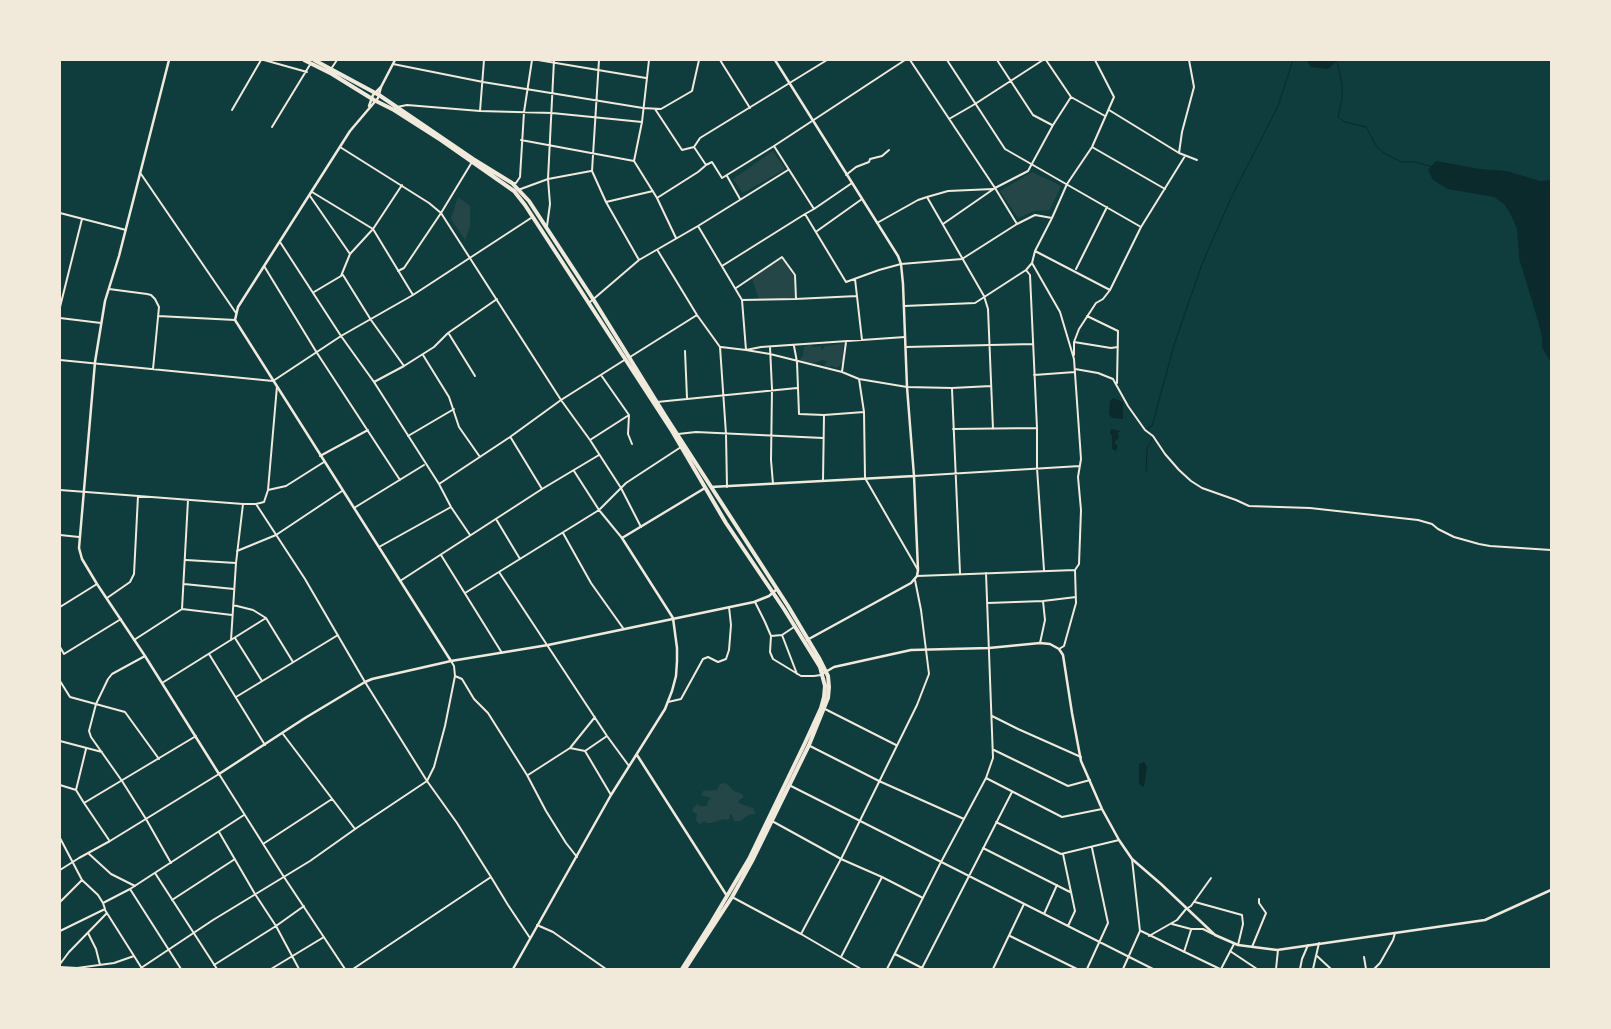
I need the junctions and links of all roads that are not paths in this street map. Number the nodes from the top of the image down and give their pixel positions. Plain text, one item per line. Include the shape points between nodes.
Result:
1 (169, 60) edge
2 (263, 60) edge
3 (304, 60) edge
4 (338, 60) edge
5 (395, 60) edge
6 (484, 60) edge
7 (532, 60) edge
8 (538, 60) edge
9 (599, 60) edge
10 (649, 60) edge
11 (699, 60) edge
12 (720, 60) edge
13 (775, 60) edge
14 (828, 60) edge
15 (897, 60) edge
16 (905, 60) edge
17 (910, 60) edge
18 (947, 60) edge
19 (997, 60) edge
20 (1045, 60) edge
21 (1095, 60) edge
22 (1189, 60) edge
23 (554, 61) edge
24 (313, 62) edge
25 (393, 64) junction
26 (899, 64) junction
27 (331, 69) junction
28 (599, 69) junction
29 (307, 72) junction
30 (646, 78) junction
31 (483, 82) junction
32 (789, 82) junction
33 (1011, 82) junction
34 (527, 88) junction
35 (552, 92) junction
36 (377, 94) junction
37 (1071, 97) junction
38 (374, 100) junction
39 (597, 100) junction
40 (975, 104) junction
41 (397, 107) junction
42 (643, 108) junction
43 (750, 108) junction
44 (655, 109) junction
45 (232, 110) dead end
46 (1109, 110) junction
47 (480, 111) junction
48 (524, 112) junction
49 (552, 113) junction
50 (595, 116) junction
51 (1105, 116) junction
52 (949, 119) junction
53 (812, 121) junction
54 (642, 122) junction
55 (1053, 126) junction
56 (272, 127) dead end
57 (522, 140) junction
58 (551, 146) junction
59 (774, 146) junction
60 (694, 147) junction
61 (1092, 147) junction
62 (340, 148) junction
63 (889, 150) dead end
64 (593, 153) junction
65 (1178, 153) junction
66 (1185, 156) junction
67 (634, 160) junction
68 (1197, 160) dead end
69 (472, 162) junction
70 (1032, 164) junction
71 (706, 165) junction
72 (788, 170) junction
73 (592, 171) junction
74 (140, 173) junction
75 (846, 175) junction
76 (727, 176) junction
77 (548, 179) junction
78 (512, 183) junction
79 (852, 183) junction
80 (1067, 184) junction
81 (402, 185) junction
82 (995, 188) junction
83 (1165, 189) junction
84 (518, 190) junction
85 (653, 191) junction
86 (312, 192) junction
87 (310, 196) junction
88 (927, 197) junction
89 (657, 198) junction
90 (740, 199) junction
91 (862, 199) junction
92 (606, 202) junction
93 (1107, 206) junction
94 (814, 209) junction
95 (60, 213) edge
96 (441, 213) junction
97 (805, 214) junction
98 (533, 216) junction
99 (1052, 218) junction
100 (82, 219) junction
101 (877, 223) junction
102 (943, 224) junction
103 (1017, 224) junction
104 (698, 226) junction
105 (1141, 226) junction
106 (547, 228) junction
107 (373, 229) junction
108 (126, 230) junction
109 (816, 232) junction
110 (676, 238) junction
111 (280, 242) junction
112 (658, 250) junction
113 (1035, 251) junction
114 (350, 254) junction
115 (470, 257) junction
116 (962, 259) junction
117 (639, 260) junction
118 (1032, 263) junction
119 (901, 264) junction
120 (264, 266) junction
121 (722, 267) junction
122 (1026, 270) junction
123 (1076, 270) junction
124 (398, 271) junction
125 (342, 274) junction
126 (855, 279) junction
127 (735, 288) junction
128 (109, 289) junction
129 (1110, 290) junction
130 (314, 292) junction
131 (413, 295) junction
132 (857, 296) junction
133 (984, 296) junction
134 (497, 299) junction
135 (796, 299) junction
136 (742, 300) junction
137 (591, 301) junction
138 (904, 306) junction
139 (60, 307) edge
140 (236, 313) junction
141 (697, 315) junction
142 (158, 316) junction
143 (1087, 316) junction
144 (60, 318) edge
145 (235, 320) junction
146 (371, 320) junction
147 (101, 322) junction
148 (448, 333) junction
149 (341, 336) junction
150 (905, 338) junction
151 (862, 340) junction
152 (846, 342) junction
153 (1074, 342) junction
154 (1033, 344) junction
155 (794, 345) junction
156 (988, 345) junction
157 (720, 347) junction
158 (770, 347) junction
159 (906, 347) junction
160 (1118, 347) junction
161 (746, 350) junction
162 (685, 351) dead end
163 (317, 353) junction
164 (422, 354) junction
165 (770, 354) junction
166 (1074, 358) junction
167 (627, 359) junction
168 (60, 360) edge
169 (95, 362) junction
170 (797, 362) junction
171 (404, 366) junction
172 (153, 369) junction
173 (1075, 370) junction
174 (842, 372) junction
175 (602, 375) junction
176 (475, 376) dead end
177 (1034, 376) junction
178 (860, 379) junction
179 (273, 381) junction
180 (374, 382) junction
181 (1117, 383) junction
182 (277, 386) junction
183 (991, 386) junction
184 (907, 387) junction
185 (797, 388) junction
186 (952, 388) junction
187 (772, 389) junction
188 (723, 395) junction
189 (687, 398) junction
190 (561, 400) junction
191 (657, 402) junction
192 (454, 409) junction
193 (864, 412) junction
194 (629, 415) junction
195 (824, 415) junction
196 (1037, 428) junction
197 (953, 429) junction
198 (993, 429) junction
199 (368, 430) junction
200 (678, 434) junction
201 (726, 434) junction
202 (772, 435) junction
203 (408, 436) junction
204 (510, 438) junction
205 (823, 438) junction
206 (590, 440) junction
207 (632, 444) dead end
208 (681, 447) junction
209 (320, 456) junction
210 (599, 456) junction
211 (480, 457) junction
212 (324, 462) junction
213 (425, 465) junction
214 (1080, 466) junction
215 (1037, 468) junction
216 (574, 470) junction
217 (956, 473) junction
218 (914, 476) junction
219 (865, 478) junction
220 (400, 480) junction
221 (823, 481) junction
222 (439, 484) junction
223 (773, 484) junction
224 (706, 487) junction
225 (711, 487) junction
226 (727, 487) junction
227 (621, 488) junction
228 (542, 489) junction
229 (60, 490) edge
230 (268, 490) junction
231 (342, 491) junction
232 (83, 492) junction
233 (138, 496) junction
234 (188, 500) junction
235 (243, 504) junction
236 (256, 504) junction
237 (451, 507) junction
238 (354, 508) junction
239 (599, 510) junction
240 (496, 519) junction
241 (641, 527) junction
242 (563, 533) junction
243 (60, 535) edge
244 (470, 535) junction
245 (276, 536) junction
246 (79, 537) junction
247 (622, 538) junction
248 (379, 547) junction
249 (1551, 550) edge
250 (237, 551) junction
251 (440, 555) junction
252 (520, 559) junction
253 (185, 560) junction
254 (236, 564) junction
255 (918, 570) junction
256 (1044, 570) junction
257 (1075, 570) junction
258 (499, 572) junction
259 (986, 573) junction
260 (960, 574) junction
261 (917, 576) junction
262 (915, 580) junction
263 (400, 581) junction
264 (98, 584) junction
265 (184, 584) junction
266 (234, 589) junction
267 (775, 591) junction
268 (465, 594) junction
269 (1076, 597) junction
270 (107, 598) junction
271 (1043, 601) junction
272 (754, 602) junction
273 (988, 603) junction
274 (233, 605) junction
275 (60, 606) edge
276 (729, 607) junction
277 (182, 609) junction
278 (232, 615) junction
279 (266, 618) junction
280 (673, 618) junction
281 (120, 619) junction
282 (797, 626) junction
283 (623, 628) junction
284 (338, 635) junction
285 (782, 635) junction
286 (771, 636) junction
287 (235, 638) junction
288 (134, 640) junction
289 (231, 640) junction
290 (806, 641) junction
291 (1040, 643) junction
292 (548, 644) junction
293 (60, 647) edge
294 (989, 648) junction
295 (927, 649) junction
296 (1059, 649) junction
297 (502, 653) junction
298 (64, 654) junction
299 (209, 654) junction
300 (60, 656) edge
301 (145, 656) junction
302 (451, 661) junction
303 (293, 662) junction
304 (824, 673) junction
305 (797, 674) junction
306 (455, 676) junction
307 (60, 681) edge
308 (262, 681) junction
309 (365, 682) junction
310 (162, 683) junction
311 (236, 697) junction
312 (668, 702) junction
313 (96, 704) junction
314 (825, 709) junction
315 (992, 715) junction
316 (595, 717) junction
317 (283, 734) junction
318 (196, 736) junction
319 (607, 736) junction
320 (60, 741) edge
321 (265, 745) junction
322 (809, 745) junction
323 (896, 745) junction
324 (86, 748) junction
325 (570, 748) junction
326 (993, 750) junction
327 (102, 752) junction
328 (586, 752) junction
329 (637, 754) junction
330 (1081, 757) junction
331 (159, 759) junction
332 (629, 766) junction
333 (219, 774) junction
334 (527, 775) junction
335 (986, 778) junction
336 (1090, 780) junction
337 (122, 781) junction
338 (427, 781) junction
339 (879, 781) junction
340 (60, 785) edge
341 (789, 785) junction
342 (76, 790) junction
343 (1012, 792) junction
344 (611, 795) junction
345 (333, 799) junction
346 (84, 803) junction
347 (1102, 809) junction
348 (244, 815) junction
349 (146, 819) junction
350 (964, 819) junction
351 (772, 821) junction
352 (859, 821) junction
353 (996, 822) junction
354 (355, 829) junction
355 (219, 832) junction
356 (60, 838) edge
357 (1120, 840) junction
358 (110, 841) junction
359 (263, 844) junction
360 (1092, 847) junction
361 (983, 848) junction
362 (88, 853) junction
363 (1063, 854) junction
364 (577, 857) junction
365 (235, 859) junction
366 (840, 859) junction
367 (1132, 859) junction
368 (72, 862) junction
369 (941, 862) junction
370 (171, 863) junction
371 (60, 870) edge
372 (155, 873) junction
373 (969, 876) junction
374 (284, 877) junction
375 (491, 877) junction
376 (882, 877) junction
377 (1211, 878) dead end
378 (82, 880) junction
379 (1057, 885) junction
380 (135, 886) junction
381 (130, 889) junction
382 (1551, 890) edge
383 (1070, 892) junction
384 (255, 894) junction
385 (729, 896) junction
386 (923, 898) junction
387 (1259, 899) dead end
388 (172, 900) junction
389 (60, 902) edge
390 (1194, 902) junction
391 (102, 903) junction
392 (1024, 904) junction
393 (304, 906) junction
394 (105, 909) junction
395 (1186, 909) junction
396 (107, 913) junction
397 (1044, 914) junction
398 (1172, 924) junction
399 (537, 925) junction
400 (276, 926) junction
401 (1068, 926) junction
402 (1191, 929) junction
403 (60, 931) edge
404 (1140, 931) junction
405 (193, 933) junction
406 (1395, 933) junction
407 (88, 934) junction
408 (801, 934) junction
409 (1215, 935) junction
410 (1010, 936) junction
411 (1149, 936) junction
412 (324, 937) junction
413 (530, 938) junction
414 (1100, 942) junction
415 (1319, 943) junction
416 (1236, 945) junction
417 (1308, 946) junction
418 (1252, 947) junction
419 (169, 949) junction
420 (1278, 950) junction
421 (1230, 951) junction
422 (1184, 952) junction
423 (895, 954) junction
424 (134, 956) junction
425 (292, 956) junction
426 (1317, 956) junction
427 (841, 957) junction
428 (1129, 957) junction
429 (1364, 957) dead end
430 (214, 965) junction
431 (60, 966) edge
432 (100, 966) junction
433 (924, 968) edge
434 (994, 968) edge
435 (142, 969) edge
436 (181, 969) edge
437 (217, 969) edge
438 (271, 969) edge
439 (299, 969) edge
440 (345, 969) edge
441 (353, 969) edge
442 (513, 969) edge
443 (606, 969) edge
444 (684, 969) edge
445 (861, 969) edge
446 (887, 969) edge
447 (1000, 969) edge
448 (1077, 969) edge
449 (1087, 969) edge
450 (1123, 969) edge
451 (1153, 969) edge
452 (1221, 969) edge
453 (1257, 969) edge
454 (1276, 969) edge
455 (1300, 969) edge
456 (1313, 969) edge
457 (1331, 969) edge
458 (1366, 969) edge
459 (1374, 969) edge

1 - 74 street
2 - 29 street
2 - 45 street
3 - 24 highway
4 - 27 street
5 - 25 street
6 - 31 street
7 - 34 street
8 - 23 street
9 - 28 street
10 - 30 street
11 - 44 street via 692,91 661,109
12 - 43 street
13 - 32 street
14 - 32 street
15 - 26 street
16 - 26 street
17 - 52 street
18 - 40 street
19 - 33 street
20 - 33 street
20 - 37 street
21 - 46 street via 1114,97
22 - 65 street via 1194,87
23 - 28 street
23 - 35 street
24 - 27 highway
24 - 29 street
24 - 38 highway
25 - 31 street
25 - 36 street
26 - 53 street
27 - 36 highway
28 - 30 street
28 - 39 street
29 - 56 street
30 - 42 street
31 - 34 street
31 - 47 street
32 - 43 street
32 - 53 street
33 - 40 street
33 - 55 street via 1033,115
34 - 35 street
34 - 48 street
35 - 39 street
35 - 49 street
36 - 38 street
36 - 38 street
36 - 41 highway
37 - 51 street
37 - 55 street
38 - 62 street
38 - 69 highway
39 - 42 street
39 - 50 street
40 - 52 street
40 - 70 street via 1005,149
41 - 47 street
41 - 78 highway
42 - 44 street
42 - 54 street
43 - 60 street via 700,138
44 - 60 street via 682,150
46 - 51 street
46 - 65 street
47 - 48 street
48 - 49 street
48 - 57 street
49 - 50 street
49 - 58 street
50 - 54 street
50 - 64 street
51 - 61 street
52 - 82 street
53 - 59 street
53 - 75 street
54 - 67 street
55 - 70 street
57 - 58 street
57 - 78 street via 520,178
58 - 64 street
58 - 77 street
59 - 72 street
59 - 76 street
60 - 71 street
61 - 80 street
61 - 83 street
62 - 81 street
62 - 86 street
63 - 75 street via 882,156 870,158 869,162
64 - 67 street
64 - 73 street
65 - 66 street
66 - 68 street
66 - 83 street
67 - 85 street
69 - 96 street
69 - 98 highway via 514,191
70 - 80 street
70 - 82 street via 1028,171
71 - 76 street via 712,162 722,178
71 - 89 street
72 - 90 street
72 - 94 street
73 - 77 street
73 - 92 street
74 - 108 street
74 - 140 street
75 - 79 street
76 - 90 street
77 - 84 street
77 - 106 street via 550,204
78 - 84 highway
79 - 91 street
79 - 94 street
80 - 93 street
80 - 99 street
81 - 96 street
81 - 107 street
82 - 88 street via 948,191
82 - 102 street
82 - 103 street
83 - 105 street
84 - 106 highway
85 - 89 street
85 - 92 street
86 - 87 street
86 - 107 street
87 - 111 street
87 - 114 street
88 - 101 street
88 - 102 street
89 - 110 street
90 - 104 street
91 - 101 street
91 - 109 street
92 - 117 street
93 - 105 street
93 - 123 street
94 - 97 street
95 - 100 street
96 - 115 street
96 - 124 street via 404,268
97 - 109 street
97 - 121 street
98 - 115 street
98 - 137 highway
99 - 103 street via 1035,215
99 - 113 street
100 - 108 street
100 - 139 street
101 - 119 street
102 - 116 street
103 - 116 street
104 - 110 street
104 - 121 street
105 - 129 street
106 - 137 highway
107 - 114 street
107 - 124 street
108 - 128 street
109 - 126 street via 846,282
110 - 112 street
111 - 120 street
111 - 130 street
112 - 117 street
112 - 141 street
113 - 118 street
113 - 123 street
114 - 125 street
115 - 131 street
115 - 134 street
116 - 119 street
116 - 133 street
117 - 137 street
118 - 122 street
118 - 166 street via 1060,312
119 - 126 street
119 - 138 street
120 - 140 street
120 - 163 street
121 - 127 street
122 - 133 street
122 - 154 street via 1030,275
123 - 129 street
124 - 131 street
125 - 130 street
125 - 146 street
126 - 132 street
127 - 135 street via 782,257 795,275
127 - 136 street
128 - 142 street via 151,295 159,307
128 - 147 street
129 - 143 street
130 - 149 street
131 - 146 street
132 - 135 street
132 - 151 street
133 - 138 street via 975,303
133 - 156 street via 988,309
134 - 148 street
134 - 190 street
135 - 136 street
136 - 161 street
137 - 167 highway
138 - 150 street
140 - 145 street
141 - 157 street
141 - 167 street
142 - 145 street
142 - 172 street
143 - 153 street
143 - 160 street via 1118,331
144 - 147 street
145 - 179 street
146 - 149 street
146 - 171 street
147 - 169 street
148 - 164 street
148 - 176 street
149 - 163 street
149 - 180 street
150 - 151 street
150 - 159 street
151 - 152 street
152 - 155 street
152 - 174 street
153 - 160 street
153 - 166 street
154 - 156 street
154 - 177 street
155 - 158 street
155 - 170 street
156 - 159 street
156 - 183 street
157 - 161 street
157 - 188 street
158 - 161 street
158 - 165 street
159 - 184 street
160 - 181 street
161 - 165 street
162 - 189 street
163 - 179 street
163 - 199 street
164 - 171 street
164 - 192 street
165 - 170 street
165 - 187 street
166 - 173 street
167 - 175 street
167 - 191 highway
167 - 208 highway
168 - 169 street
169 - 172 street
169 - 232 street
170 - 174 street
170 - 185 street
171 - 180 street
172 - 179 street
173 - 177 street
173 - 181 street via 1098,373
173 - 214 street
174 - 178 street
175 - 190 street
175 - 194 street
177 - 196 street
178 - 184 street
178 - 193 street
179 - 182 street
180 - 203 street
181 - 249 street via 1145,430 1191,481 1202,488 1249,506 1310,508 1418,520 1454,537 1479,544
182 - 209 street
182 - 230 street
183 - 186 street
183 - 198 street
184 - 186 street
184 - 218 street
185 - 187 street
185 - 195 street via 799,414
186 - 197 street
187 - 188 street
187 - 202 street
188 - 189 street
188 - 201 street
189 - 191 street
190 - 204 street
190 - 206 street
191 - 200 highway
192 - 203 street
192 - 211 street via 460,427
193 - 195 street
193 - 219 street
194 - 206 street
194 - 207 street via 628,434
195 - 205 street
196 - 198 street
196 - 215 street
197 - 198 street
197 - 217 street
199 - 209 street
199 - 220 street
200 - 201 street
200 - 225 highway
201 - 202 street
201 - 226 street
202 - 205 street
202 - 223 street
203 - 213 street
204 - 211 street
204 - 228 street
205 - 221 street
206 - 210 street
208 - 224 highway
208 - 227 street
209 - 212 street
210 - 216 street
210 - 227 street
211 - 222 street
212 - 230 street via 286,486
212 - 231 street
213 - 220 street
213 - 222 street
214 - 215 street
214 - 257 street via 1080,554
215 - 217 street
215 - 256 street
216 - 228 street
216 - 239 street
217 - 218 street
217 - 260 street
218 - 219 street
218 - 255 street
219 - 221 street
219 - 255 street
220 - 238 street
221 - 223 street
222 - 237 street
223 - 226 street
224 - 225 street
224 - 241 street
224 - 267 highway via 726,523
225 - 226 street
225 - 267 highway
227 - 239 street
227 - 241 street
228 - 240 street
229 - 232 street
230 - 236 street via 264,502
231 - 238 street
231 - 245 street
232 - 233 street
232 - 246 street
233 - 234 street
233 - 270 street via 134,574 130,582
234 - 235 street
234 - 253 street
235 - 236 street
235 - 250 street
236 - 245 street
237 - 244 street
237 - 248 street
238 - 248 street
239 - 242 street
239 - 247 street
240 - 244 street
240 - 252 street
241 - 247 street
242 - 252 street
242 - 283 street via 591,584
243 - 246 street
244 - 251 street
245 - 250 street
245 - 284 street
246 - 264 street via 80,554
247 - 280 street
248 - 263 street
250 - 254 street
251 - 263 street
251 - 268 street
252 - 258 street
253 - 254 street
253 - 265 street
254 - 266 street
255 - 261 street
256 - 257 street
256 - 259 street
257 - 269 street
258 - 268 street
258 - 292 street
259 - 260 street
259 - 273 street
260 - 261 street
261 - 262 street
262 - 290 street
262 - 295 street
263 - 302 street
264 - 270 street
264 - 275 street
265 - 266 street
265 - 277 street
266 - 274 street
267 - 272 street
267 - 282 highway
268 - 297 street
269 - 271 street
269 - 296 street via 1064,646
270 - 281 street
271 - 273 street
271 - 291 street via 1046,620
272 - 276 street
272 - 286 street
273 - 294 street
274 - 278 street
274 - 279 street via 253,610
276 - 280 street
276 - 312 street via 731,625 726,659 718,662 708,657 703,659 681,699
277 - 278 street
277 - 288 street
278 - 289 street
279 - 287 street
279 - 303 street
280 - 283 street
280 - 312 street via 676,676
281 - 288 street
281 - 298 street
282 - 285 street
282 - 290 highway
283 - 292 street
284 - 303 street
284 - 309 street
285 - 286 street
285 - 305 street
286 - 305 street via 773,659
287 - 289 street
287 - 308 street
288 - 301 street
289 - 299 street
290 - 304 highway
291 - 294 street
291 - 296 street
292 - 297 street
292 - 316 street
293 - 298 street
294 - 295 street
294 - 315 street
295 - 304 street via 834,667
295 - 323 street via 930,674
296 - 330 street via 1063,655
297 - 302 street
298 - 300 street
299 - 310 street
299 - 311 street
301 - 310 street
301 - 313 street via 112,674
302 - 306 street
302 - 309 street
303 - 308 street
304 - 305 street via 814,676
304 - 314 highway via 829,687
304 - 385 highway via 821,708
306 - 334 street via 462,679 474,699 488,712
306 - 338 street via 445,726
307 - 313 street via 70,697
308 - 311 street
309 - 317 street
309 - 338 street
310 - 318 street
311 - 321 street
312 - 329 street
313 - 327 street via 89,731
313 - 331 street via 125,712
314 - 322 highway
314 - 323 street
315 - 326 street
315 - 330 street
316 - 319 street
316 - 325 street
317 - 321 street
317 - 345 street
318 - 331 street
318 - 333 street
319 - 328 street
319 - 332 street
320 - 324 street
321 - 333 street
322 - 339 street
322 - 341 highway
323 - 339 street
324 - 327 street
324 - 342 street
325 - 328 street
325 - 334 street
326 - 335 street
326 - 336 street via 1068,786
327 - 337 street
328 - 344 street
329 - 332 street
329 - 385 street
330 - 336 street
331 - 337 street
332 - 344 street
333 - 348 street
333 - 349 street
334 - 364 street via 546,811
335 - 343 street
335 - 350 street
336 - 347 street
337 - 346 street
337 - 349 street
338 - 354 street
338 - 375 street
339 - 350 street
339 - 352 street
340 - 342 street
341 - 351 highway
341 - 352 street
342 - 346 street
343 - 347 street via 1062,817
343 - 353 street
344 - 364 street
345 - 354 street
345 - 359 street
346 - 358 street
347 - 357 street
348 - 355 street
348 - 359 street
349 - 358 street
349 - 370 street
350 - 369 street
351 - 366 street
351 - 385 highway via 752,861
352 - 366 street
352 - 369 street
353 - 361 street
353 - 363 street
354 - 374 street
355 - 365 street
355 - 370 street
356 - 368 street
357 - 360 street
357 - 367 street
358 - 362 street
359 - 374 street
360 - 363 street
360 - 414 street via 1108,923
361 - 373 street
361 - 379 street
362 - 368 street
362 - 380 street via 111,874
363 - 383 street
364 - 399 street
365 - 384 street
365 - 388 street
366 - 376 street
366 - 408 street
367 - 395 street
367 - 404 street
368 - 371 street
368 - 378 street
369 - 373 street
369 - 386 street
370 - 372 street
372 - 380 street
372 - 388 street
373 - 392 street
373 - 433 street
374 - 384 street
374 - 393 street
375 - 413 street
375 - 441 street
376 - 386 street
376 - 427 street
377 - 390 street
378 - 389 street
378 - 391 street
379 - 383 street
379 - 397 street
380 - 381 street
381 - 391 street
381 - 419 street
382 - 406 street via 1485,920
383 - 401 street via 1075,911
384 - 400 street
384 - 405 street
385 - 408 street
385 - 444 highway
386 - 423 street
387 - 418 street via 1258,903 1266,913
388 - 405 street
390 - 395 street
390 - 416 street via 1242,915 1243,924
391 - 394 street
392 - 397 street
392 - 410 street
393 - 400 street
393 - 412 street
394 - 396 street
394 - 403 street
395 - 398 street
395 - 409 street
396 - 407 street
396 - 424 street
397 - 401 street
398 - 402 street
398 - 411 street
399 - 413 street
399 - 443 street via 553,932
400 - 425 street
400 - 430 street
401 - 414 street
402 - 409 street via 1203,929
402 - 422 street
404 - 411 street
404 - 428 street
405 - 419 street
405 - 430 street
406 - 415 street
406 - 459 street
407 - 431 street
407 - 432 street
408 - 427 street
409 - 416 street
410 - 434 street
410 - 448 street
411 - 422 street
412 - 425 street
412 - 440 street
413 - 442 street
414 - 428 street
414 - 449 street
415 - 417 street
415 - 426 street
416 - 418 street
416 - 421 street
417 - 420 street
417 - 455 street
418 - 420 street
419 - 435 street
419 - 436 street
420 - 454 street
421 - 452 street
421 - 453 street
422 - 452 street
423 - 433 street
423 - 446 street
424 - 432 street
424 - 435 street
425 - 438 street
425 - 439 street
426 - 456 street
426 - 457 street
427 - 445 street
428 - 450 street
428 - 451 street
429 - 458 street
430 - 437 street
431 - 432 street
434 - 447 street

